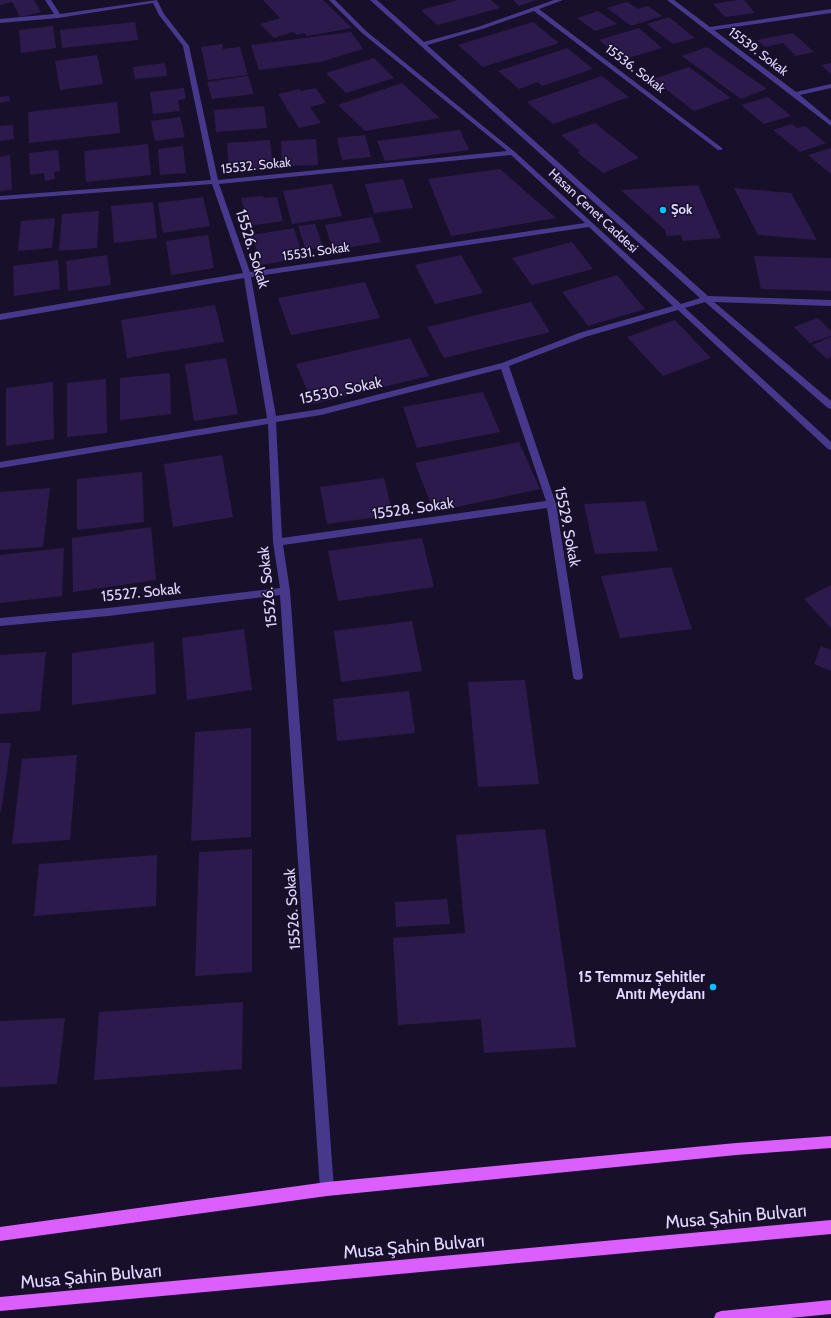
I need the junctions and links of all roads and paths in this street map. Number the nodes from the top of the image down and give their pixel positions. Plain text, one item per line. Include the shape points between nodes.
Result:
1 (48, 0) edge
2 (154, 0) edge
3 (332, 0) edge
4 (373, 0) edge
5 (560, 0) edge
6 (670, 0) edge
7 (535, 9) junction
8 (831, 11) edge
9 (58, 16) junction
10 (0, 21) edge
11 (709, 29) junction
12 (422, 45) junction
13 (831, 86) edge
14 (795, 94) junction
15 (831, 124) edge
16 (720, 149) dead end
17 (513, 153) junction
18 (215, 182) junction
19 (0, 198) edge
20 (590, 225) junction
21 (247, 275) junction
22 (706, 299) junction
23 (831, 303) edge
24 (678, 306) junction
25 (0, 317) edge
26 (504, 365) junction
27 (831, 406) edge
28 (272, 419) junction
29 (831, 447) edge
30 (0, 465) edge
31 (552, 504) junction
32 (278, 542) junction
33 (285, 591) junction
34 (0, 622) edge
35 (578, 676) dead end
36 (831, 1142) edge
37 (327, 1189) junction
38 (831, 1227) edge
39 (0, 1234) edge
40 (0, 1304) edge
41 (831, 1307) edge
42 (721, 1318) edge

1 - 9 street
2 - 9 street
2 - 18 street, 15526. Sokak via 161,14 186,46
3 - 17 street, Hasan Çenet Caddesi via 364,32
4 - 12 street
5 - 7 street
6 - 11 street, 15539. Sokak
7 - 12 street
7 - 16 street, 15536. Sokak
8 - 11 street
9 - 10 street
11 - 14 street, 15539. Sokak
12 - 22 street
13 - 14 street
14 - 15 street, 15539. Sokak
17 - 18 street, 15532. Sokak
17 - 20 street, Hasan Çenet Caddesi
18 - 19 street, 15532. Sokak
18 - 21 street, 15526. Sokak
20 - 21 street, 15531. Sokak
20 - 24 street, Hasan Çenet Caddesi
21 - 25 street, 15531. Sokak
21 - 28 street, 15526. Sokak
22 - 23 street, 15530. Sokak
22 - 24 street, 15530. Sokak
22 - 27 street
24 - 26 street, 15530. Sokak via 582,335
24 - 29 street, Hasan Çenet Caddesi
26 - 28 street, 15530. Sokak via 321,412
26 - 31 street, 15529. Sokak
28 - 30 street, 15530. Sokak
28 - 32 street, 15526. Sokak
31 - 32 street, 15528. Sokak
31 - 35 street, 15529. Sokak
32 - 33 street, 15526. Sokak
33 - 34 street, 15527. Sokak
33 - 37 street, 15526. Sokak
36 - 37 main road
37 - 39 main road
38 - 40 main road, Musa Şahin Bulvarı
41 - 42 main road

